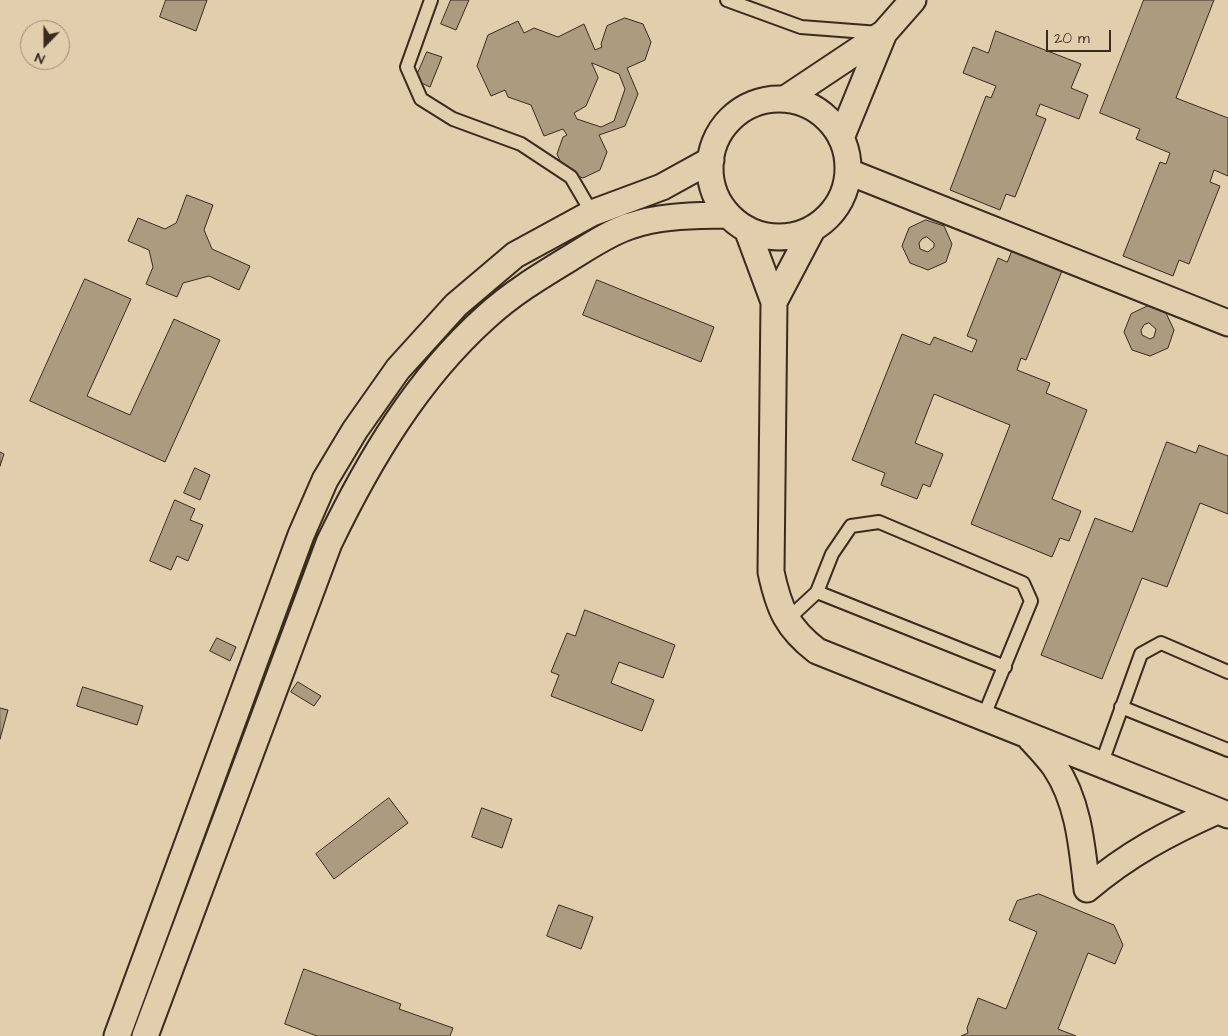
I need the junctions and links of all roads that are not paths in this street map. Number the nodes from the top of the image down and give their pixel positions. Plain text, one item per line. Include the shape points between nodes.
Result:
1 (431, 0) edge
2 (727, 0) edge
3 (913, 0) edge
4 (884, 33) junction
5 (785, 99) junction
6 (841, 138) junction
7 (711, 160) junction
8 (849, 172) junction
9 (592, 212) junction
10 (737, 222) junction
11 (813, 228) junction
12 (774, 302) junction
13 (1228, 323) edge
14 (817, 592) junction
15 (788, 619) junction
16 (1005, 667) junction
17 (1228, 672) edge
18 (1121, 707) junction
19 (983, 718) junction
20 (1029, 736) junction
21 (1228, 750) edge
22 (1101, 765) junction
23 (1223, 813) edge
24 (117, 1036) edge
25 (145, 1036) edge

1 - 9 lane via 407,67 421,99 452,119 528,148 571,177
2 - 4 lane via 801,27
3 - 4 street
4 - 5 street
4 - 6 street
5 - 6 street via 800,101 820,112
5 - 7 street via 755,102 735,114 720,131
6 - 8 street
7 - 9 street via 662,187
7 - 10 street via 710,174 716,196
8 - 11 street via 844,194 836,208
8 - 13 street
9 - 24 street via 515,255 456,305 398,369 355,430 326,480 301,535
10 - 11 street via 768,236 792,236
10 - 12 street
10 - 25 street via 659,218 609,236 526,285 486,316 420,388 360,481 329,543
11 - 12 street
12 - 15 street via 771,572 777,600
14 - 15 lane
14 - 16 lane
14 - 16 lane via 832,554 850,526 879,522 1023,583 1030,602
15 - 19 street via 797,636 817,651
16 - 19 lane
17 - 18 lane via 1161,643 1141,654
18 - 21 lane
18 - 22 lane
19 - 20 street
20 - 22 street
20 - 23 street via 1055,767 1072,801 1087,889 1112,867 1150,842
22 - 23 street

